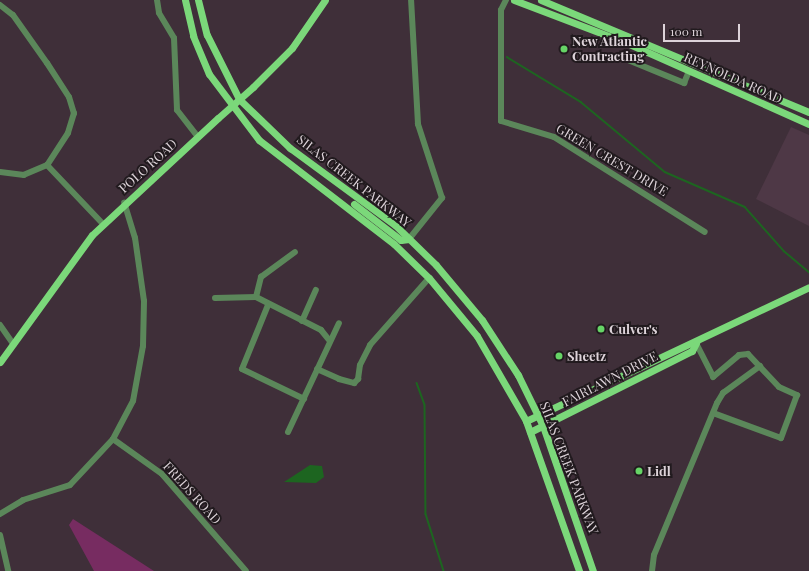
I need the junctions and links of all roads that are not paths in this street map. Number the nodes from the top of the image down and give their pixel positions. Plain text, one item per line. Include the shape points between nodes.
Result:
1 (157, 0) edge
2 (185, 0) edge
3 (198, 0) edge
4 (325, 0) edge
5 (411, 0) edge
6 (506, 0) edge
7 (514, 0) edge
8 (541, 0) edge
9 (0, 5) edge
10 (628, 60) dead end
11 (689, 71) junction
12 (809, 112) edge
13 (809, 124) edge
14 (198, 137) junction
15 (47, 165) junction
16 (0, 172) edge
17 (330, 193) junction
18 (124, 203) junction
19 (102, 223) junction
20 (705, 232) dead end
21 (409, 239) junction
22 (295, 252) dead end
23 (429, 278) junction
24 (809, 287) edge
25 (316, 290) dead end
26 (215, 298) dead end
27 (256, 298) junction
28 (268, 305) junction
29 (302, 321) junction
30 (339, 323) dead end
31 (0, 325) edge
32 (329, 340) junction
33 (696, 343) junction
34 (14, 345) junction
35 (0, 362) edge
36 (760, 366) junction
37 (317, 369) junction
38 (304, 399) junction
39 (712, 413) junction
40 (538, 415) junction
41 (526, 422) junction
42 (543, 426) junction
43 (288, 432) dead end
44 (530, 432) junction
45 (113, 439) junction
46 (0, 514) edge
47 (0, 535) edge
48 (8, 571) edge
49 (246, 571) edge
50 (579, 571) edge
51 (593, 571) edge
52 (652, 571) edge

1 - 14 street via 159,13 174,38 177,110
2 - 17 main road, SILAS CREEK PARKWAY via 193,36 209,74 230,106 259,140
3 - 21 main road, SILAS CREEK PARKWAY via 207,36 239,99 290,148
4 - 14 main road, POLO ROAD, bridge via 292,48
5 - 21 street via 418,124 442,198
6 - 20 street, GREEN CREST DRIVE via 502,10 501,121 554,137
7 - 11 main road, REYNOLDA ROAD
8 - 12 main road, REYNOLDA ROAD
9 - 15 street via 17,20 72,104 71,127
10 - 11 street via 684,83
11 - 13 main road, REYNOLDA ROAD
14 - 18 main road, POLO ROAD
15 - 16 street via 24,175
15 - 19 street
17 - 21 main road via 353,204 401,240
17 - 23 main road, SILAS CREEK PARKWAY via 356,211
18 - 19 main road, POLO ROAD
18 - 45 street via 135,238 143,284 143,346 133,401
19 - 34 main road, POLO ROAD
21 - 40 main road, SILAS CREEK PARKWAY via 482,320 518,375
22 - 27 street via 261,277
23 - 37 street via 370,345 354,383
23 - 41 main road, SILAS CREEK PARKWAY via 477,336
24 - 33 main road, FAIRLAWN DRIVE
25 - 29 street
26 - 27 street
27 - 28 street
28 - 29 street
28 - 38 street via 242,369
29 - 32 street via 321,330
30 - 32 street
31 - 34 street
32 - 37 street
33 - 36 street via 713,377 743,354 752,356
33 - 40 main road, FAIRLAWN DRIVE via 686,343
33 - 42 main road, FAIRLAWN DRIVE via 692,351
34 - 35 main road, POLO ROAD
36 - 39 street via 723,393
36 - 39 street via 779,387 797,395 781,438
37 - 38 street
38 - 43 street
39 - 52 street via 654,555
40 - 41 main road, FAIRLAWN DRIVE
40 - 42 main road, SILAS CREEK PARKWAY
41 - 44 main road, SILAS CREEK PARKWAY
42 - 44 main road, FAIRLAWN DRIVE
42 - 51 main road, SILAS CREEK PARKWAY
44 - 50 main road, SILAS CREEK PARKWAY
45 - 46 street via 70,485 23,500
45 - 49 street, FREDS ROAD via 166,477
47 - 48 street

